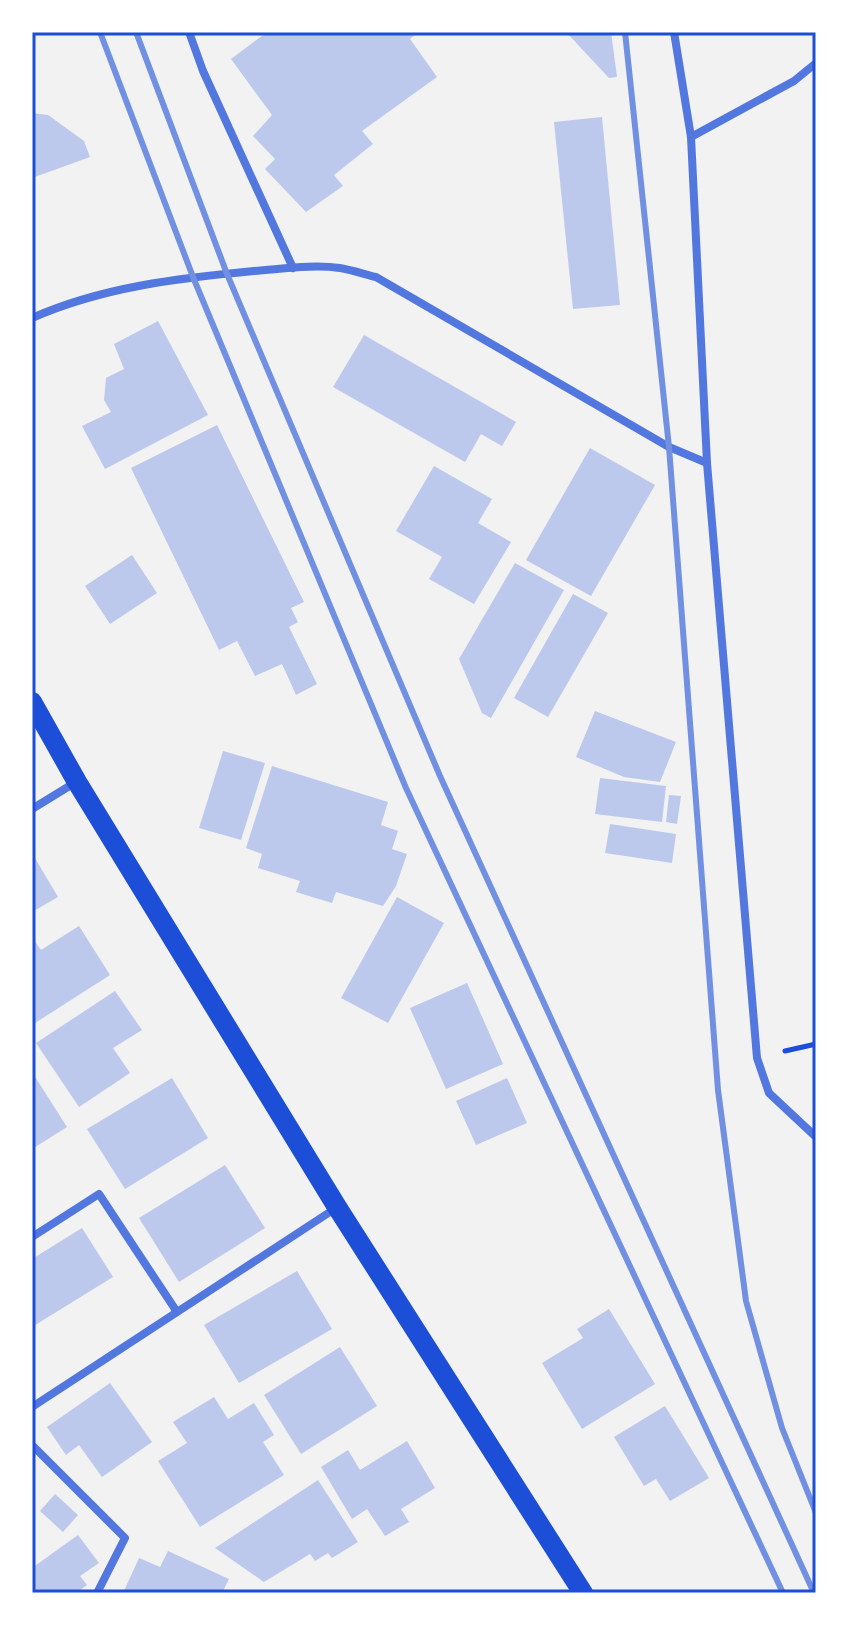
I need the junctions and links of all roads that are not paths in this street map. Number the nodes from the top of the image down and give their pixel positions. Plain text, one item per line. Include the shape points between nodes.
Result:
1 (189, 32) edge
2 (674, 32) edge
3 (816, 63) edge
4 (691, 137) junction
5 (293, 268) junction
6 (32, 318) edge
7 (707, 463) junction
8 (32, 702) edge
9 (77, 782) junction
10 (32, 809) edge
11 (816, 1137) edge
12 (337, 1207) junction
13 (32, 1237) edge
14 (177, 1312) junction
15 (32, 1407) edge
16 (32, 1445) edge
17 (97, 1593) edge
18 (583, 1593) edge

1 - 5 street
2 - 4 street
3 - 4 street via 794,81
4 - 7 street
5 - 6 street via 123,288
5 - 7 street via 339,268 376,277 669,447
7 - 11 street via 757,1058 769,1093
8 - 9 main road
9 - 10 street
9 - 12 main road
12 - 14 street
12 - 18 main road
13 - 14 street via 99,1194
14 - 15 street
16 - 17 street via 125,1538

